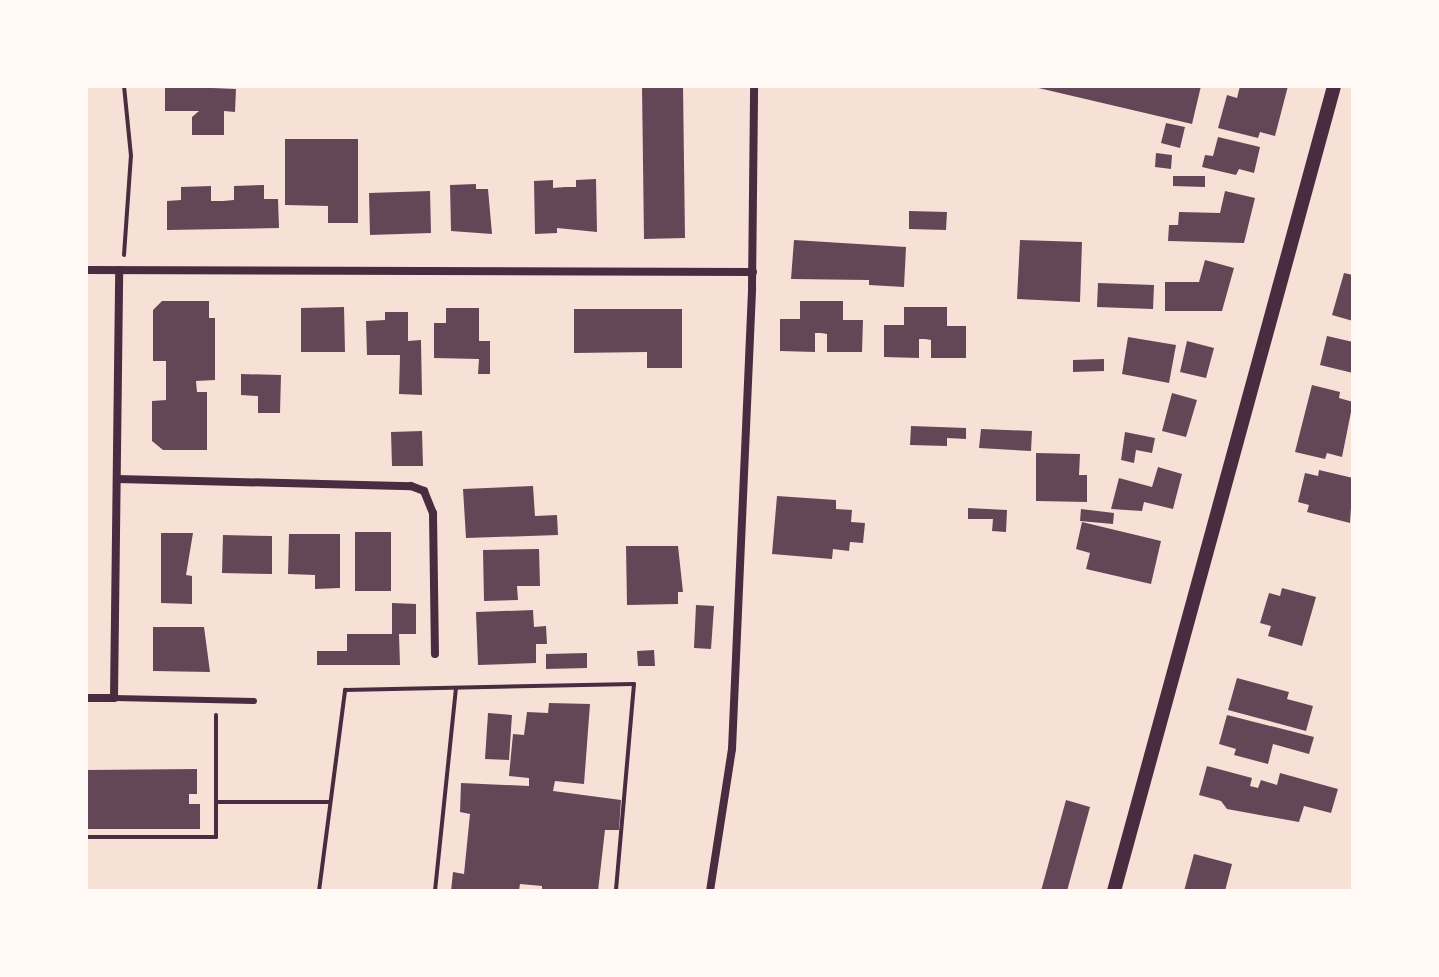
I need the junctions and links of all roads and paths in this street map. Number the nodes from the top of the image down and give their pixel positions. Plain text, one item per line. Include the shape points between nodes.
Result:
1 (124, 86) edge
2 (754, 86) edge
3 (1334, 86) edge
4 (86, 270) edge
5 (119, 270) junction
6 (753, 272) junction
7 (117, 479) junction
8 (435, 654) dead end
9 (456, 688) junction
10 (86, 698) edge
11 (114, 698) junction
12 (215, 700) junction
13 (254, 701) dead end
14 (216, 802) junction
15 (330, 802) junction
16 (86, 837) edge
17 (319, 891) edge
18 (435, 891) edge
19 (616, 891) edge
20 (710, 891) edge
21 (1114, 891) edge

1 - 5 path via 131,156 127,243
2 - 6 street
3 - 21 street
4 - 5 street
5 - 6 street
5 - 7 street
6 - 20 street via 732,749
7 - 8 street via 411,486 424,491 433,513
7 - 11 street
9 - 15 path via 345,690
9 - 18 path
9 - 19 path via 634,684
10 - 11 street
11 - 12 lane
12 - 13 lane
12 - 14 path
14 - 15 path
14 - 16 path via 216,837
15 - 17 path

